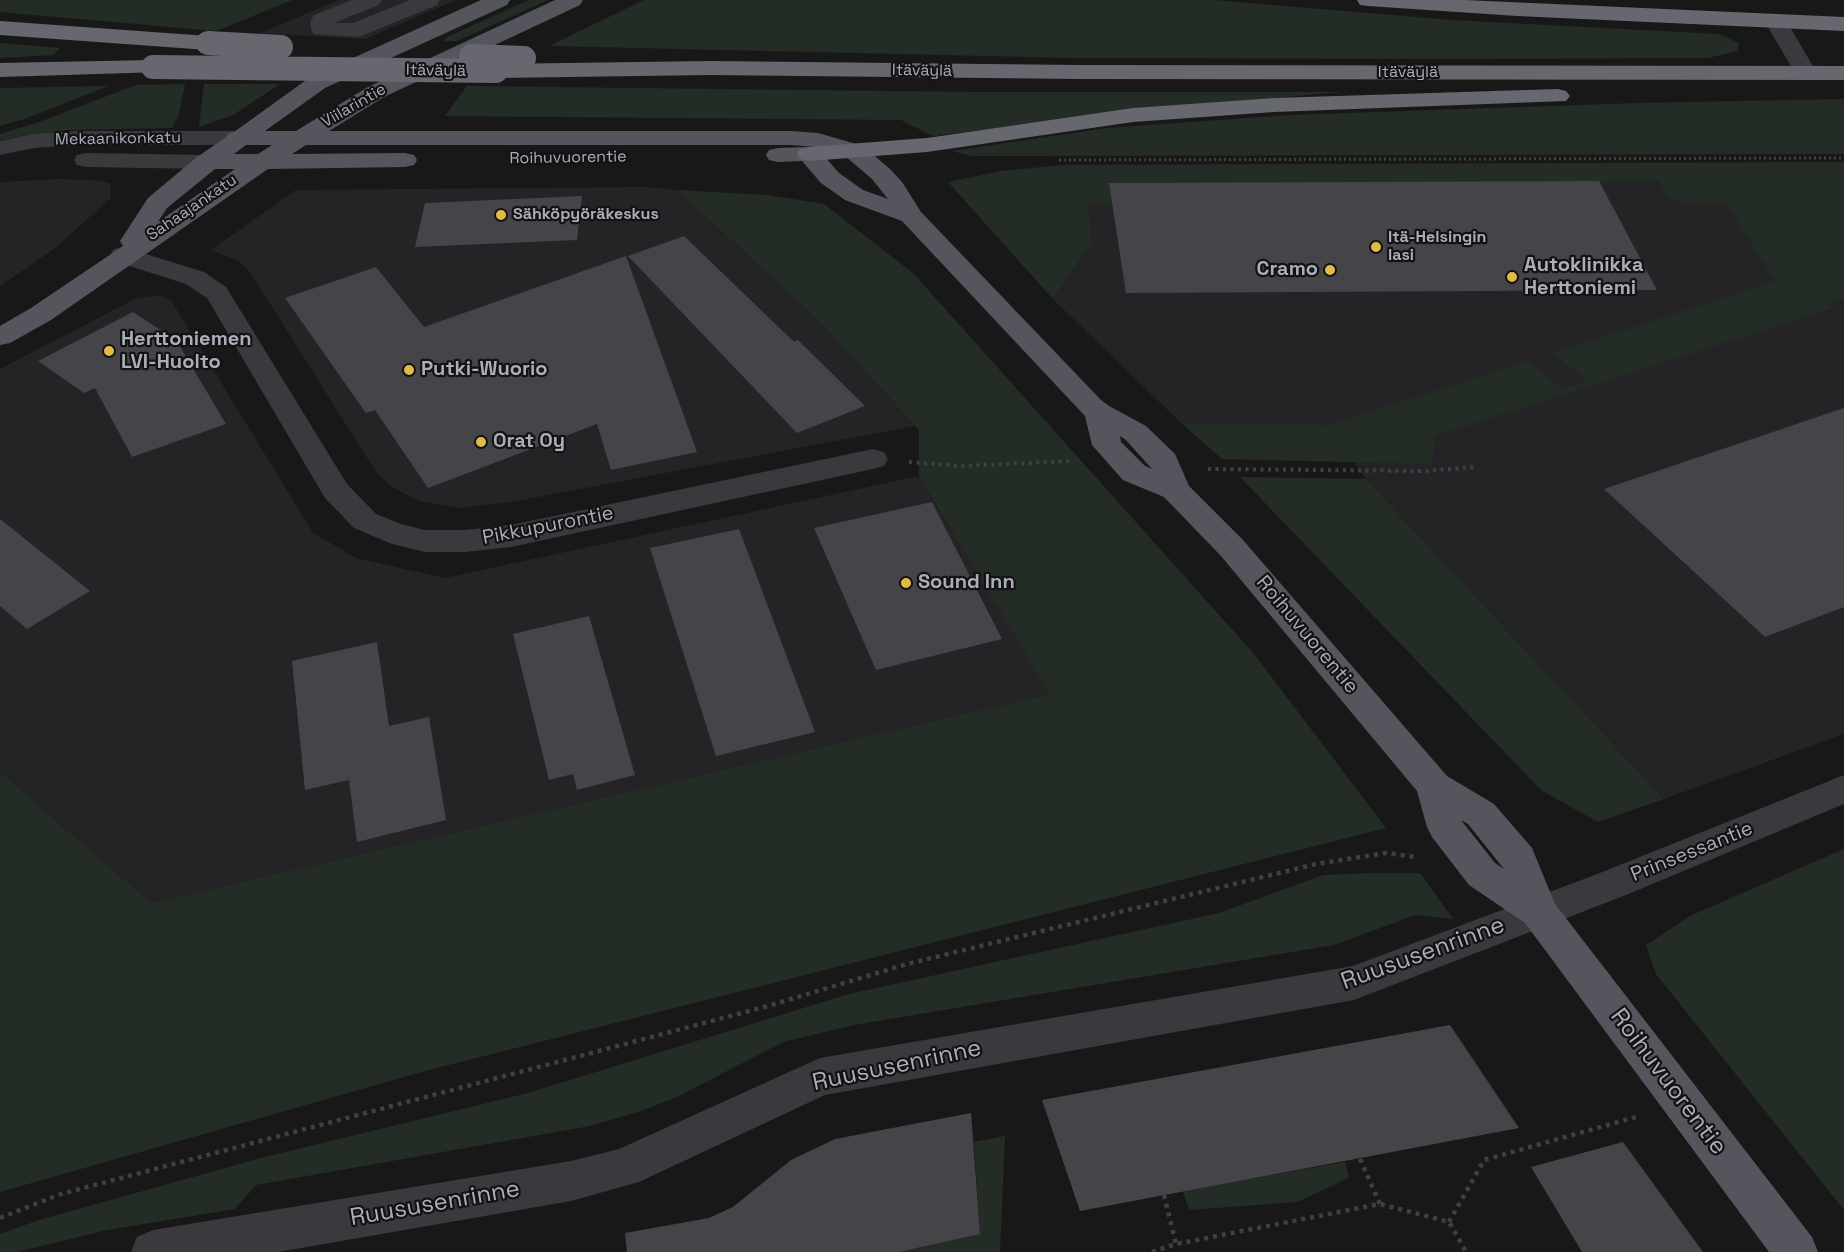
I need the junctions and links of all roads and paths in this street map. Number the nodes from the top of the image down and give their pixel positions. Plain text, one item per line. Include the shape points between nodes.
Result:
1 (429, 0) edge
2 (500, 0) edge
3 (572, 0) edge
4 (1368, 0) edge
5 (1713, 0) edge
6 (1844, 7) edge
7 (374, 10) edge
8 (1776, 22) junction
9 (1844, 24) edge
10 (0, 28) edge
11 (710, 68) junction
12 (0, 70) edge
13 (1844, 72) edge
14 (1806, 73) junction
15 (1844, 80) edge
16 (237, 138) junction
17 (299, 138) junction
18 (0, 148) edge
19 (854, 151) junction
20 (809, 154) junction
21 (1844, 158) edge
22 (1051, 160) dead end
23 (206, 162) junction
24 (262, 162) junction
25 (0, 165) edge
26 (910, 216) junction
27 (123, 255) junction
28 (0, 337) edge
29 (873, 459) joint
30 (1074, 461) dead end
31 (1476, 467) dead end
32 (1204, 469) dead end
33 (1844, 789) edge
34 (1426, 858) dead end
35 (1539, 912) junction
36 (1636, 1117) dead end
37 (1360, 1159) dead end
38 (1164, 1195) dead end
39 (1380, 1204) junction
40 (0, 1218) edge
41 (1449, 1222) junction
42 (1176, 1244) junction
43 (153, 1252) edge
44 (1152, 1252) edge
45 (1466, 1252) edge
46 (1796, 1252) edge

1 - 7 street
2 - 16 main road, Viilarintie via 317,83
3 - 17 main road, Viilarintie via 376,92
4 - 8 highway
5 - 6 highway
8 - 9 highway
8 - 14 street
10 - 11 highway, bridge via 208,43
11 - 12 highway, Itäväylä, bridge
11 - 14 highway, Itäväylä via 1114,73
13 - 14 highway, Itäväylä
15 - 19 highway via 1742,91 1274,105 1133,115 927,145
16 - 17 main road, Roihuvuorentie
16 - 18 street, Mekaanikonkatu via 76,138
16 - 23 main road, Viilarintie
17 - 19 main road, Roihuvuorentie via 791,138 818,140
17 - 24 main road, Viilarintie
19 - 20 highway
19 - 26 main road, Roihuvuorentie via 893,188
20 - 24 main road, Roihuvuorentie
20 - 26 main road, Roihuvuorentie via 830,178 854,195
21 - 22 path
23 - 24 main road, Roihuvuorentie
23 - 25 street, Mekaanikonkatu via 79,160
23 - 27 main road, Sahaajankatu via 157,203
24 - 27 main road, Sahaajankatu
26 - 35 main road, Roihuvuorentie via 1099,413 1107,445 1134,473 1175,490 1232,548 1434,786 1445,827 1482,874
27 - 28 main road, Sahaajankatu via 40,314
27 - 29 street, Pikkupurontie via 195,278 217,293 336,491 365,521 392,534 425,541 512,536
29 - 30 path via 961,466
31 - 32 path via 1426,471
33 - 35 street, Prinsessantie
34 - 40 path via 1386,853 1316,864 907,964 768,1006 61,1194
35 - 43 street, Ruususenrinne via 1354,983 820,1077 624,1168 571,1181
35 - 46 main road, Roihuvuorentie
36 - 41 path via 1484,1160
37 - 39 path
38 - 42 path
39 - 41 path
39 - 42 path
41 - 45 path
42 - 44 path

